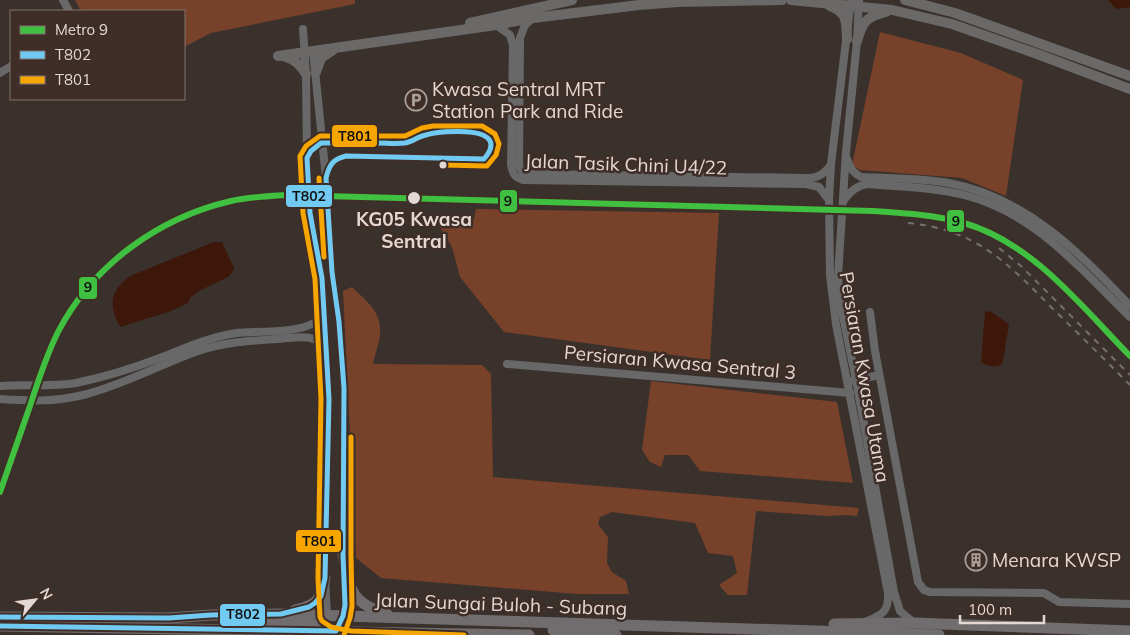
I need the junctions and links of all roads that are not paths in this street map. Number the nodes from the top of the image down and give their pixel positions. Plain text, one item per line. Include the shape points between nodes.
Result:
1 (572, 0) edge
2 (782, 0) edge
3 (791, 0) edge
4 (905, 0) edge
5 (819, 2) junction
6 (855, 3) edge
7 (892, 10) junction
8 (533, 18) junction
9 (496, 25) junction
10 (303, 30) dead end
11 (428, 34) junction
12 (852, 40) junction
13 (350, 45) junction
14 (309, 51) junction
15 (311, 73) junction
16 (1130, 76) edge
17 (1130, 89) edge
18 (846, 152) junction
19 (831, 164) junction
20 (520, 175) junction
21 (829, 200) junction
22 (844, 200) junction
23 (1130, 306) edge
24 (324, 309) junction
25 (870, 312) dead end
26 (1130, 317) edge
27 (326, 348) junction
28 (507, 364) dead end
29 (879, 376) junction
30 (856, 380) junction
31 (848, 382) junction
32 (0, 386) edge
33 (850, 393) junction
34 (0, 399) edge
35 (343, 554) junction
36 (325, 578) junction
37 (1130, 604) edge
38 (281, 614) junction
39 (0, 617) edge
40 (169, 618) junction
41 (405, 618) junction
42 (914, 622) junction
43 (0, 626) edge
44 (333, 626) edge
45 (857, 628) junction
46 (282, 631) junction
47 (1130, 631) edge
48 (455, 634) edge
49 (293, 635) edge
50 (529, 635) edge
51 (616, 635) edge
52 (938, 635) edge

1 - 11 main road
2 - 8 main road via 678,2
3 - 5 main road
4 - 16 main road via 955,13
5 - 6 main road
5 - 12 main road via 842,13
6 - 7 main road
6 - 12 street, Persiaran Kwasa Utama
7 - 12 main road via 864,22
7 - 17 main road via 952,24
8 - 9 main road
8 - 20 street, Jalan Tasik Chini U4/22 via 525,25 520,38
9 - 11 main road
9 - 20 street, Jalan Tasik Chini U4/22 via 510,35 513,45 511,165 513,173
10 - 14 street
11 - 13 main road
12 - 18 street, Persiaran Kwasa Utama
12 - 19 street, Persiaran Kwasa Utama
13 - 14 main road
13 - 15 main road via 328,52
14 - 15 street
14 - 15 main road via 278,56 292,59
15 - 24 street via 307,158 310,213
15 - 35 street via 326,178 344,388
18 - 22 street, Persiaran Kwasa Utama
18 - 23 street via 850,167 861,177 949,183 996,198 1028,214 1054,232
19 - 20 street, Jalan Tasik Chini U4/22 via 819,177 806,178
19 - 21 street, Persiaran Kwasa Utama
20 - 21 street, Jalan Tasik Chini U4/22 via 523,180 806,184 819,187
21 - 31 street, Persiaran Kwasa Utama via 830,275
22 - 26 street via 855,188 870,184 934,189 992,204 1049,238
22 - 30 street, Persiaran Kwasa Utama via 838,276
24 - 27 street
24 - 32 street via 314,323 297,329 236,333 214,338 106,376 46,386
25 - 29 street
27 - 34 street via 307,336 239,342 199,351 125,382 83,395 48,402
27 - 36 street via 329,399
28 - 33 street, Persiaran Kwasa Sentral 3
29 - 30 street
29 - 37 street via 920,587 930,592 1044,593 1059,602
30 - 31 street
30 - 42 street, Persiaran Kwasa Utama via 897,605
31 - 33 street, Persiaran Kwasa Utama
33 - 45 street, Persiaran Kwasa Utama via 889,600 881,615
35 - 41 highway via 354,595 376,610
35 - 44 street via 345,605
36 - 38 highway via 321,596 315,603
36 - 44 street
38 - 40 highway, Jalan Sungai Buloh - Subang
38 - 44 highway, Jalan Sungai Buloh - Subang
39 - 40 highway, Jalan Sungai Buloh - Subang
40 - 44 highway
41 - 44 highway, Jalan Sungai Buloh - Subang
41 - 45 highway, Jalan Sungai Buloh - Subang via 822,630
42 - 45 highway, Jalan Sungai Buloh - Subang
42 - 47 highway, Jalan Sungai Buloh - Subang
43 - 46 highway, Jalan Sungai Buloh - Subang
44 - 46 highway, Jalan Sungai Buloh - Subang
44 - 48 highway, Jalan Sungai Buloh - Subang
44 - 51 highway via 609,632
45 - 52 highway, Jalan Sungai Buloh - Subang
46 - 49 highway
48 - 50 highway, Jalan Sungai Buloh - Subang

